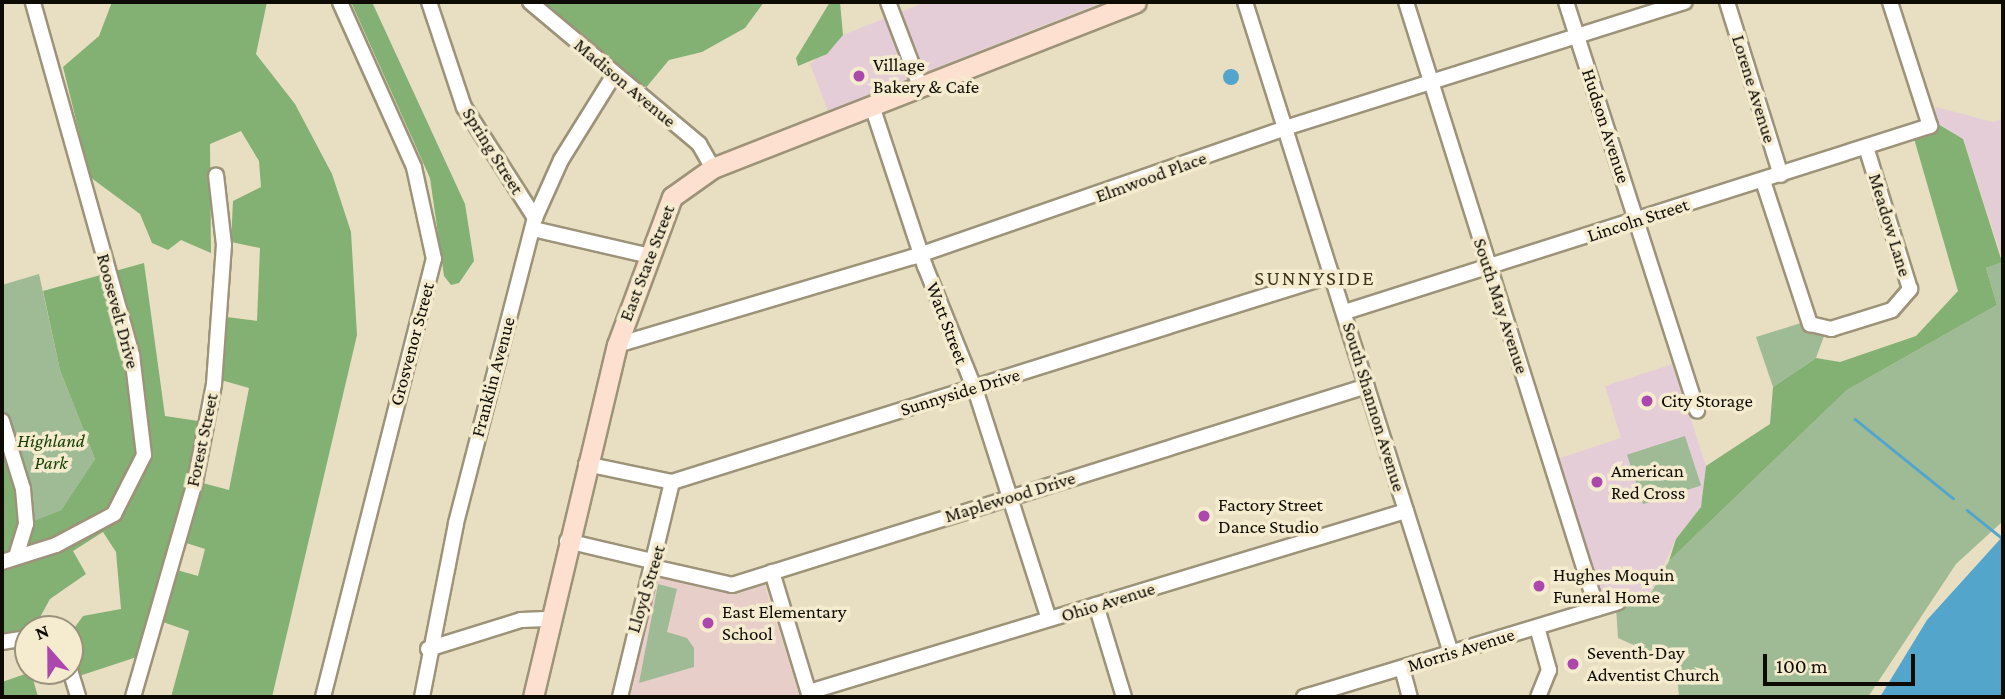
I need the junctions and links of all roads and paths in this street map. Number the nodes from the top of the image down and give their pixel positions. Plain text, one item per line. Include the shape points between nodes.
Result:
1 (33, 2) edge
2 (340, 2) edge
3 (429, 2) edge
4 (530, 2) edge
5 (888, 2) edge
6 (1245, 2) edge
7 (1406, 2) edge
8 (1566, 2) edge
9 (1685, 2) edge
10 (1727, 2) edge
11 (1891, 2) edge
12 (1124, 4) edge
13 (1577, 36) junction
14 (614, 75) junction
15 (1431, 82) junction
16 (920, 86) junction
17 (872, 106) junction
18 (1285, 128) junction
19 (1866, 147) junction
20 (713, 168) junction
21 (216, 175) dead end
22 (1780, 175) junction
23 (1763, 181) junction
24 (1637, 221) junction
25 (534, 223) junction
26 (921, 254) junction
27 (646, 255) junction
28 (1489, 267) junction
29 (1332, 275) junction
30 (1345, 313) junction
31 (617, 345) junction
32 (1367, 386) junction
33 (973, 388) junction
34 (1697, 410) dead end
35 (2, 421) edge
36 (586, 464) junction
37 (673, 482) junction
38 (1010, 497) junction
39 (1406, 511) junction
40 (567, 541) junction
41 (17, 554) junction
42 (2, 562) edge
43 (655, 564) junction
44 (772, 572) junction
45 (1618, 602) dead end
46 (1096, 605) junction
47 (1597, 609) junction
48 (547, 619) junction
49 (1049, 620) junction
50 (1537, 627) junction
51 (428, 649) junction
52 (1451, 653) junction
53 (1402, 668) junction
54 (809, 695) edge
55 (133, 697) edge
56 (323, 697) edge
57 (422, 697) edge
58 (533, 697) edge
59 (620, 697) edge
60 (1124, 697) edge
61 (1304, 697) edge
62 (1410, 697) edge
63 (1538, 697) edge

1 - 41 street, Roosevelt Drive via 132,355 144,455 114,514 56,545
2 - 56 street, Grosvenor Street via 414,167 434,259
3 - 25 street, Spring Street via 464,107
4 - 14 street, Madison Avenue
5 - 16 street
6 - 18 street, South Shannon Avenue
7 - 15 street, South May Avenue
8 - 13 street, Hudson Avenue
9 - 13 street, Elmwood Place
10 - 22 street, Lorene Avenue
11 - 19 street, Lincoln Street via 1930,126
12 - 16 main road, East State Street
13 - 15 street, Elmwood Place
13 - 24 street, Hudson Avenue
14 - 20 street, Madison Avenue via 699,144
14 - 25 street, Franklin Avenue via 561,160
15 - 18 street, Elmwood Place
15 - 28 street, South May Avenue
16 - 17 main road, East State Street
17 - 20 main road, East State Street
17 - 26 street, Watt Street
18 - 26 street, Elmwood Place
18 - 29 street, South Shannon Avenue
19 - 22 street, Lincoln Street
19 - 23 street, Meadow Lane via 1910,289 1900,306 1875,315 1830,329 1810,324
20 - 27 main road, East State Street via 673,197
21 - 55 street, Forest Street via 224,245 214,384 195,482
22 - 23 street, Lincoln Street
23 - 24 street, Lincoln Street
24 - 28 street, Lincoln Street
24 - 34 street, Hudson Avenue
25 - 27 street
25 - 51 street, Franklin Avenue
26 - 31 street, Elmwood Place
26 - 33 street, Watt Street
27 - 31 main road, East State Street
28 - 30 street, Lincoln Street
28 - 47 street, South May Avenue
29 - 30 street, South Shannon Avenue
29 - 33 street, Sunnyside Drive
30 - 32 street, South Shannon Avenue
31 - 36 main road, East State Street
32 - 38 street, Maplewood Drive
32 - 39 street, South Shannon Avenue
33 - 37 street, Sunnyside Drive
33 - 38 street, Watt Street
35 - 41 street via 23,489 26,524
36 - 37 street, Sunnyside Drive
36 - 40 main road, East State Street
37 - 43 street, Lloyd Street
38 - 44 street, Maplewood Drive
38 - 49 street, Watt Street
39 - 46 street, Ohio Avenue
39 - 52 street, South Shannon Avenue
40 - 43 street, Maplewood Drive
40 - 48 main road, East State Street
41 - 42 street, Roosevelt Drive
43 - 44 street, Maplewood Drive via 724,586
43 - 59 street, Lloyd Street
44 - 54 street
45 - 47 street, Morris Avenue
46 - 49 street, Ohio Avenue
46 - 60 street
47 - 50 street, Morris Avenue
48 - 51 street via 521,620
48 - 58 main road, East State Street
49 - 54 street, Ohio Avenue
50 - 52 street, Morris Avenue
50 - 63 street via 1549,670
51 - 57 street, Franklin Avenue
52 - 53 street, Morris Avenue
53 - 61 street, Morris Avenue
53 - 62 street

